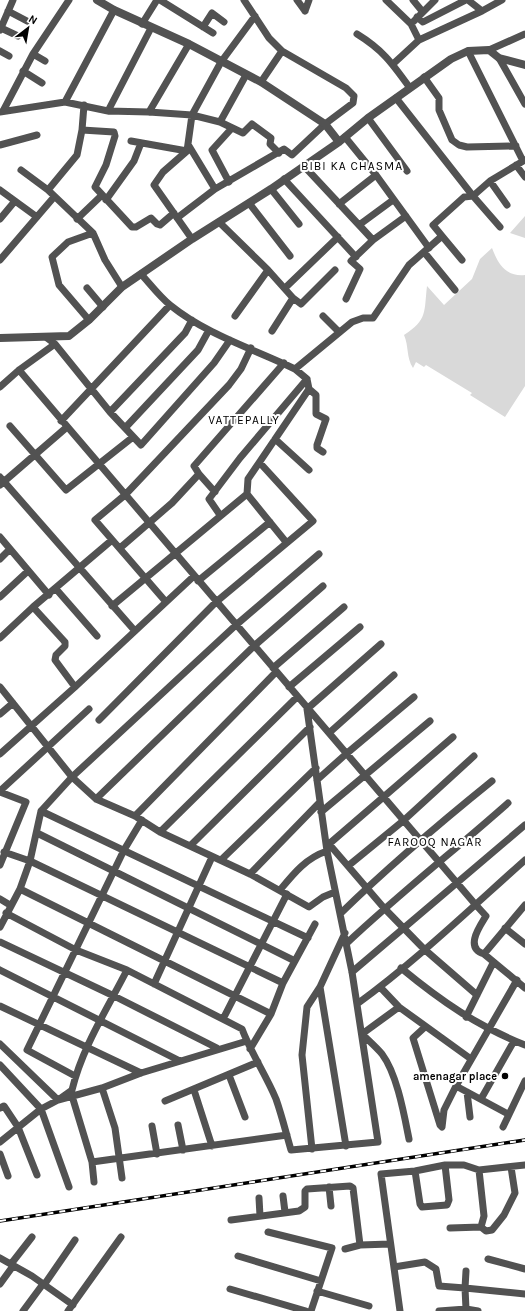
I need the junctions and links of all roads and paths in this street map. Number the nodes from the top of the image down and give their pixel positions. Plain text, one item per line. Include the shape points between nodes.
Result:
1 (13, 0) edge
2 (69, 0) edge
3 (97, 0) edge
4 (159, 0) edge
5 (244, 0) edge
6 (298, 0) edge
7 (309, 0) edge
8 (386, 0) edge
9 (413, 0) edge
10 (436, 0) edge
11 (467, 0) edge
12 (502, 0) edge
13 (0, 8) edge
14 (114, 10) junction
15 (8, 11) junction
16 (422, 11) junction
17 (482, 11) junction
18 (255, 16) junction
19 (417, 17) junction
20 (27, 21) dead end
21 (224, 22) dead end
22 (142, 24) junction
23 (411, 24) junction
24 (203, 27) junction
25 (151, 28) junction
26 (0, 29) edge
27 (213, 33) dead end
28 (357, 34) dead end
29 (525, 34) edge
30 (18, 36) dead end
31 (419, 40) junction
32 (189, 44) junction
33 (489, 50) junction
34 (0, 51) edge
35 (282, 51) junction
36 (468, 51) junction
37 (33, 54) junction
38 (9, 56) dead end
39 (499, 58) junction
40 (45, 62) dead end
41 (221, 62) junction
42 (393, 64) junction
43 (525, 65) edge
44 (23, 71) junction
45 (246, 75) junction
46 (424, 77) junction
47 (261, 82) junction
48 (42, 83) dead end
49 (410, 88) junction
50 (396, 98) junction
51 (65, 102) junction
52 (525, 104) edge
53 (84, 105) junction
54 (108, 111) junction
55 (1, 112) edge
56 (149, 112) junction
57 (192, 115) junction
58 (368, 118) junction
59 (220, 122) junction
60 (325, 124) junction
61 (232, 128) junction
62 (82, 130) junction
63 (37, 135) dead end
64 (342, 139) junction
65 (131, 141) dead end
66 (141, 143) junction
67 (0, 145) edge
68 (516, 146) junction
69 (188, 149) junction
70 (280, 153) junction
71 (524, 161) edge
72 (516, 165) junction
73 (304, 166) junction
74 (21, 170) dead end
75 (407, 171) dead end
76 (376, 175) junction
77 (525, 177) edge
78 (284, 179) junction
79 (490, 181) junction
80 (229, 182) junction
81 (215, 189) junction
82 (271, 189) junction
83 (0, 190) edge
84 (48, 190) junction
85 (473, 196) junction
86 (54, 197) junction
87 (104, 198) junction
88 (393, 200) junction
89 (15, 201) junction
90 (249, 203) junction
91 (339, 204) junction
92 (507, 205) dead end
93 (175, 216) junction
94 (406, 216) junction
95 (37, 217) junction
96 (0, 219) edge
97 (77, 219) junction
98 (219, 222) junction
99 (299, 224) dead end
100 (359, 225) junction
101 (500, 227) dead end
102 (93, 233) junction
103 (442, 236) junction
104 (338, 237) junction
105 (192, 239) junction
106 (373, 240) junction
107 (427, 250) junction
108 (290, 256) dead end
109 (356, 257) junction
110 (0, 260) edge
111 (462, 260) dead end
112 (268, 270) junction
113 (336, 270) dead end
114 (141, 274) junction
115 (122, 287) junction
116 (87, 288) dead end
117 (285, 288) junction
118 (455, 290) dead end
119 (293, 298) junction
120 (346, 299) dead end
121 (170, 305) junction
122 (102, 307) junction
123 (235, 316) dead end
124 (323, 316) dead end
125 (89, 320) junction
126 (192, 320) junction
127 (208, 330) junction
128 (272, 331) dead end
129 (339, 332) junction
130 (0, 338) edge
131 (47, 338) junction
132 (230, 340) junction
133 (55, 344) junction
134 (251, 348) junction
135 (284, 363) junction
136 (295, 369) junction
137 (19, 370) junction
138 (307, 379) junction
139 (0, 387) edge
140 (90, 388) junction
141 (309, 389) junction
142 (110, 412) junction
143 (61, 420) junction
144 (10, 426) dead end
145 (67, 427) junction
146 (125, 428) junction
147 (133, 436) junction
148 (275, 440) junction
149 (323, 452) dead end
150 (36, 454) junction
151 (98, 463) junction
152 (260, 463) junction
153 (309, 470) dead end
154 (200, 474) junction
155 (1, 481) edge
156 (215, 492) junction
157 (247, 494) junction
158 (125, 495) junction
159 (220, 515) junction
160 (270, 522) junction
161 (149, 523) junction
162 (0, 537) edge
163 (112, 540) junction
164 (286, 542) junction
165 (120, 548) junction
166 (10, 549) junction
167 (175, 554) junction
168 (319, 554) dead end
169 (0, 559) edge
170 (80, 569) junction
171 (28, 571) junction
172 (146, 578) junction
173 (196, 578) junction
174 (323, 586) dead end
175 (56, 589) junction
176 (49, 595) junction
177 (0, 597) edge
178 (166, 602) junction
179 (216, 602) junction
180 (33, 606) junction
181 (112, 606) junction
182 (344, 607) dead end
183 (236, 625) junction
184 (360, 627) dead end
185 (135, 631) junction
186 (98, 636) dead end
187 (0, 638) edge
188 (382, 644) dead end
189 (254, 646) junction
190 (274, 670) junction
191 (394, 676) dead end
192 (0, 687) edge
193 (75, 687) junction
194 (289, 687) junction
195 (297, 697) junction
196 (414, 697) dead end
197 (13, 703) junction
198 (90, 709) dead end
199 (307, 709) junction
200 (0, 714) edge
201 (99, 720) dead end
202 (430, 721) dead end
203 (31, 726) junction
204 (310, 727) junction
205 (329, 734) junction
206 (453, 737) dead end
207 (48, 746) junction
208 (0, 754) edge
209 (346, 754) junction
210 (474, 756) dead end
211 (316, 768) junction
212 (364, 775) junction
213 (72, 777) junction
214 (317, 780) junction
215 (492, 781) dead end
216 (0, 792) edge
217 (383, 797) junction
218 (96, 798) junction
219 (320, 802) junction
220 (508, 803) dead end
221 (41, 811) junction
222 (321, 812) junction
223 (135, 816) junction
224 (142, 820) junction
225 (404, 821) junction
226 (525, 825) edge
227 (160, 832) junction
228 (37, 833) junction
229 (420, 840) junction
230 (190, 845) junction
231 (327, 846) junction
232 (124, 850) junction
233 (4, 852) junction
234 (212, 857) junction
235 (221, 860) junction
236 (525, 860) edge
237 (30, 861) junction
238 (440, 863) junction
239 (0, 865) edge
240 (348, 866) junction
241 (114, 871) junction
242 (250, 874) junction
243 (457, 884) junction
244 (198, 886) junction
245 (367, 887) junction
246 (20, 889) junction
247 (280, 890) junction
248 (335, 892) junction
249 (287, 894) junction
250 (102, 896) junction
251 (0, 899) edge
252 (475, 904) junction
253 (10, 905) junction
254 (188, 908) junction
255 (384, 908) junction
256 (524, 909) edge
257 (6, 913) junction
258 (341, 913) junction
259 (273, 920) junction
260 (89, 923) junction
261 (315, 924) dead end
262 (0, 926) edge
263 (405, 928) junction
264 (505, 928) junction
265 (177, 932) junction
266 (345, 933) junction
267 (308, 938) junction
268 (0, 942) edge
269 (347, 943) junction
270 (260, 944) junction
271 (525, 944) edge
272 (424, 949) junction
273 (76, 950) junction
274 (484, 954) junction
275 (164, 961) junction
276 (295, 961) junction
277 (493, 963) junction
278 (250, 968) junction
279 (401, 968) junction
280 (0, 970) edge
281 (127, 970) junction
282 (352, 972) junction
283 (64, 973) junction
284 (517, 980) junction
285 (283, 983) junction
286 (154, 984) junction
287 (320, 987) junction
288 (380, 987) junction
289 (525, 988) edge
290 (477, 995) junction
291 (53, 996) junction
292 (114, 996) junction
293 (235, 996) junction
294 (357, 1004) junction
295 (0, 1006) edge
296 (399, 1007) junction
297 (271, 1014) junction
298 (466, 1017) junction
299 (223, 1019) junction
300 (101, 1021) junction
301 (39, 1024) junction
302 (425, 1026) junction
303 (490, 1029) junction
304 (362, 1034) junction
305 (246, 1040) junction
306 (514, 1041) junction
307 (0, 1044) edge
308 (525, 1045) edge
309 (88, 1047) junction
310 (217, 1048) junction
311 (250, 1049) junction
312 (471, 1059) junction
313 (180, 1061) junction
314 (258, 1062) junction
315 (0, 1065) edge
316 (141, 1073) junction
317 (229, 1075) junction
318 (75, 1076) junction
319 (525, 1081) edge
320 (456, 1086) junction
321 (102, 1088) junction
322 (194, 1090) junction
323 (467, 1092) junction
324 (72, 1096) junction
325 (481, 1099) junction
326 (58, 1100) junction
327 (164, 1101) dead end
328 (0, 1108) edge
329 (41, 1109) junction
330 (508, 1114) junction
331 (245, 1117) dead end
332 (470, 1117) dead end
333 (152, 1126) dead end
334 (178, 1126) dead end
335 (18, 1127) junction
336 (504, 1127) dead end
337 (287, 1135) junction
338 (409, 1139) dead end
339 (0, 1142) edge
340 (212, 1146) junction
341 (346, 1146) junction
342 (312, 1149) junction
343 (183, 1150) junction
344 (0, 1154) edge
345 (157, 1154) junction
346 (119, 1158) junction
347 (92, 1162) junction
348 (445, 1165) junction
349 (525, 1165) edge
350 (511, 1167) junction
351 (479, 1170) junction
352 (415, 1171) junction
353 (37, 1175) dead end
354 (8, 1176) dead end
355 (122, 1178) dead end
356 (94, 1182) dead end
357 (69, 1186) dead end
358 (329, 1187) junction
359 (283, 1196) dead end
360 (259, 1198) dead end
361 (331, 1206) dead end
362 (285, 1212) junction
363 (260, 1216) junction
364 (231, 1220) dead end
365 (481, 1227) junction
366 (450, 1228) dead end
367 (268, 1232) dead end
368 (32, 1237) dead end
369 (121, 1237) dead end
370 (75, 1240) dead end
371 (390, 1244) junction
372 (360, 1246) junction
373 (345, 1249) dead end
374 (238, 1256) dead end
375 (0, 1258) edge
376 (488, 1258) dead end
377 (12, 1265) junction
378 (394, 1267) junction
379 (525, 1269) edge
380 (466, 1271) dead end
381 (321, 1281) junction
382 (0, 1284) edge
383 (43, 1284) junction
384 (465, 1288) junction
385 (230, 1289) dead end
386 (317, 1291) junction
387 (525, 1294) edge
388 (369, 1306) dead end
389 (70, 1308) edge
390 (466, 1310) junction
391 (23, 1311) edge
392 (306, 1311) edge
393 (311, 1311) edge
394 (400, 1311) edge
395 (439, 1311) edge
396 (478, 1311) edge

1 - 15 street
2 - 37 street
3 - 14 street
4 - 22 street
4 - 24 street
5 - 18 street
6 - 7 street via 305,11
8 - 23 street
9 - 16 street
10 - 16 street
11 - 17 street
11 - 19 street via 423,22
12 - 17 street
13 - 15 street
14 - 22 street
14 - 51 street
15 - 20 street
15 - 26 street
16 - 19 street
17 - 31 street
18 - 35 street via 269,38
18 - 41 street
19 - 23 street
21 - 24 street via 212,13
22 - 25 street
23 - 31 street
24 - 27 street
25 - 32 street
25 - 54 street
26 - 30 street
28 - 42 street via 376,46
29 - 33 street
31 - 42 street
32 - 41 street
32 - 56 street
33 - 36 street
33 - 39 street
34 - 38 street
35 - 47 street
35 - 60 street via 346,88 354,96 353,103
36 - 46 street
36 - 68 street
37 - 40 street
37 - 44 street
39 - 43 street
39 - 52 street
41 - 45 street
41 - 57 street
42 - 49 street
44 - 48 street
44 - 55 street
45 - 47 street
45 - 59 street
46 - 49 street
46 - 68 street via 439,98 439,110 452,140 466,147
47 - 60 street
49 - 50 street
50 - 58 street
50 - 85 street
51 - 53 street
51 - 55 street
53 - 54 street
53 - 62 street
54 - 56 street
56 - 57 street
57 - 59 street
57 - 69 street
58 - 64 street
58 - 75 street
59 - 61 street
60 - 64 street
60 - 70 street via 292,155 286,149
61 - 70 street via 244,133 252,124 271,138 270,144
61 - 80 street via 212,150
62 - 84 street via 77,155
62 - 87 street via 112,130 115,133 106,165 95,187
63 - 67 street
64 - 73 street
64 - 76 street
65 - 66 street
66 - 69 street
66 - 87 street via 134,161
68 - 71 street
69 - 81 street
69 - 93 street via 163,172 154,185
70 - 80 street
71 - 72 street
72 - 77 street
72 - 79 street
73 - 78 street
73 - 91 street
74 - 84 street
76 - 88 street
76 - 91 street
78 - 82 street
78 - 104 street
79 - 85 street
79 - 92 street
80 - 81 street
81 - 93 street
82 - 90 street
82 - 99 street
83 - 89 street
84 - 86 street
85 - 101 street
85 - 103 street via 464,197 434,225
86 - 95 street
86 - 97 street
87 - 93 street via 134,228 151,218 160,225
87 - 97 street
88 - 94 street
88 - 100 street
89 - 95 street
89 - 96 street
90 - 98 street
90 - 108 street
91 - 100 street
93 - 105 street
94 - 106 street
94 - 107 street
95 - 110 street
97 - 102 street
98 - 105 street
98 - 112 street
100 - 106 street
102 - 115 street via 105,260
102 - 125 street via 68,242 52,257 59,285
103 - 107 street
103 - 111 street
104 - 109 street
104 - 117 street
105 - 114 street
106 - 109 street
107 - 118 street
107 - 129 street via 409,265 373,318 352,322
109 - 120 street via 351,261 360,269
112 - 117 street
112 - 123 street
113 - 119 street via 301,304
114 - 115 street
114 - 121 street
115 - 122 street
116 - 122 street
117 - 119 street
119 - 128 street
121 - 126 street
121 - 140 street
122 - 125 street
124 - 129 street
125 - 131 street via 69,336
126 - 127 street
126 - 142 street via 185,333
127 - 132 street
127 - 146 street via 198,350
129 - 136 street
130 - 131 street
131 - 133 street
132 - 134 street
132 - 147 street via 214,363 140,445
133 - 137 street
133 - 140 street
134 - 135 street
134 - 158 street via 241,369 229,385
135 - 136 street
135 - 154 street via 194,466
136 - 138 street
137 - 139 street
137 - 143 street
138 - 141 street
138 - 156 street via 240,458
140 - 142 street
140 - 143 street
141 - 148 street
141 - 149 street via 316,395 316,414 326,419 317,445
142 - 146 street
143 - 145 street
144 - 150 street
145 - 150 street
145 - 151 street
146 - 147 street
147 - 151 street
148 - 152 street
148 - 153 street
150 - 151 street via 66,490
150 - 155 street
151 - 158 street
152 - 157 street via 248,479
152 - 164 street via 313,521
154 - 156 street
154 - 161 street
155 - 170 street
156 - 159 street via 209,499
157 - 159 street
157 - 160 street
158 - 161 street
158 - 163 street via 95,520
159 - 167 street
160 - 164 street
160 - 173 street
161 - 165 street
161 - 167 street
162 - 166 street
163 - 165 street
163 - 170 street
164 - 179 street
165 - 172 street
166 - 169 street
166 - 171 street
167 - 172 street
167 - 173 street
168 - 183 street
170 - 175 street
170 - 181 street
171 - 176 street
171 - 177 street
172 - 178 street
172 - 181 street
173 - 178 street
173 - 179 street
174 - 189 street
175 - 176 street
175 - 186 street
176 - 180 street
178 - 185 street
179 - 183 street
179 - 201 street
180 - 187 street
180 - 193 street via 66,642 55,660
181 - 185 street
182 - 190 street
183 - 189 street
183 - 213 street
184 - 194 street
185 - 193 street
188 - 199 street
189 - 190 street
189 - 218 street
190 - 194 street
190 - 223 street
191 - 205 street
192 - 197 street
193 - 203 street
194 - 195 street
195 - 199 street
195 - 227 street
196 - 209 street
197 - 200 street
197 - 203 street
198 - 207 street
199 - 204 street
199 - 205 street
202 - 212 street
203 - 207 street
203 - 208 street
204 - 211 street
204 - 230 street
205 - 209 street
206 - 217 street
207 - 213 street
207 - 216 street
209 - 212 street
209 - 214 street
210 - 225 street
211 - 214 street
211 - 235 street
212 - 217 street
212 - 222 street
213 - 218 street
213 - 221 street
214 - 219 street
215 - 229 street
216 - 233 street via 26,802
217 - 225 street
217 - 231 street
218 - 223 street
219 - 222 street
219 - 242 street
220 - 238 street
221 - 228 street
221 - 232 street
222 - 231 street
223 - 224 street
224 - 227 street
224 - 232 street
225 - 229 street
225 - 240 street
226 - 243 street
227 - 230 street
228 - 237 street
228 - 241 street
229 - 238 street
229 - 245 street
230 - 234 street
231 - 240 street
231 - 247 street via 297,869
231 - 248 street
232 - 241 street
232 - 244 street
233 - 237 street
233 - 239 street
234 - 235 street
234 - 244 street
235 - 242 street
236 - 252 street
237 - 246 street
237 - 250 street
238 - 243 street
238 - 255 street
240 - 245 street
241 - 250 street
241 - 254 street
242 - 247 street
243 - 252 street
243 - 263 street
244 - 254 street
244 - 259 street
245 - 255 street
245 - 258 street
246 - 253 street
246 - 260 street
247 - 249 street
248 - 249 street via 309,907
248 - 258 street
249 - 259 street
250 - 260 street
250 - 265 street
251 - 253 street
252 - 272 street
252 - 274 street via 486,916 475,933 474,941 479,952
253 - 257 street
254 - 265 street
254 - 270 street
255 - 263 street
255 - 269 street
256 - 264 street
257 - 262 street
257 - 273 street
258 - 266 street
259 - 267 street
259 - 270 street
260 - 273 street
260 - 275 street
261 - 267 street
263 - 272 street
263 - 282 street
264 - 271 street
264 - 274 street
265 - 275 street
265 - 278 street
266 - 269 street
266 - 287 street
267 - 276 street
268 - 283 street
269 - 282 street
270 - 276 street
270 - 278 street
272 - 279 street
272 - 290 street
273 - 281 street
273 - 283 street
274 - 277 street
275 - 286 street
275 - 293 street
276 - 285 street
277 - 284 street
277 - 290 street
278 - 285 street
278 - 293 street
279 - 288 street
279 - 298 street
280 - 291 street
281 - 286 street
281 - 292 street
282 - 294 street
283 - 291 street
283 - 292 street
284 - 289 street
284 - 303 street
285 - 297 street
286 - 299 street
287 - 341 street
287 - 342 street via 307,1007 302,1055
288 - 294 street
288 - 296 street
290 - 298 street
291 - 300 street
291 - 301 street
292 - 300 street
292 - 310 street
293 - 297 street
293 - 299 street
294 - 304 street
295 - 301 street
296 - 302 street
296 - 304 street
297 - 311 street
298 - 303 street
299 - 305 street via 242,1029
300 - 309 street
300 - 313 street
301 - 309 street
301 - 318 street via 27,1050
302 - 312 street
302 - 320 street via 413,1038 441,1127 444,1110
303 - 306 street
303 - 312 street
304 - 338 street via 382,1054 394,1080
304 - 341 street via 378,1142
305 - 310 street
305 - 311 street
306 - 308 street
306 - 325 street
307 - 326 street
309 - 316 street
309 - 318 street
310 - 313 street
311 - 314 street
312 - 320 street
313 - 316 street
314 - 317 street
314 - 337 street via 276,1100
315 - 329 street
316 - 321 street
317 - 322 street
317 - 331 street
318 - 326 street via 72,1090
319 - 330 street
320 - 323 street
321 - 324 street
321 - 346 street via 115,1128
322 - 327 street
322 - 340 street
323 - 325 street
323 - 332 street
324 - 326 street
324 - 347 street
325 - 330 street
326 - 329 street
328 - 335 street via 4,1106
329 - 335 street
329 - 357 street
330 - 336 street
333 - 345 street
334 - 343 street
335 - 339 street
335 - 353 street
337 - 340 street
337 - 342 street via 291,1150
340 - 343 street
341 - 342 street
343 - 345 street
344 - 354 street
345 - 346 street
346 - 347 street
346 - 355 street
347 - 356 street
348 - 351 street via 464,1165
348 - 352 street
348 - 352 street via 449,1200 447,1205 425,1207 420,1204
349 - 350 street
350 - 351 street
350 - 365 street via 516,1189 513,1199 492,1230 486,1231
351 - 365 street via 484,1216
352 - 371 street via 381,1174
358 - 361 street
358 - 362 street via 305,1190 305,1207
358 - 372 street via 352,1186
359 - 362 street
360 - 363 street
362 - 363 street
363 - 364 street
365 - 366 street
367 - 381 street via 332,1248
368 - 377 street
369 - 389 street
370 - 383 street
371 - 372 street
371 - 378 street
372 - 373 street
374 - 381 street
375 - 377 street
376 - 379 street
377 - 382 street
377 - 383 street
378 - 384 street via 424,1262 436,1269 440,1286
378 - 394 street
380 - 384 street
381 - 386 street
383 - 389 street
383 - 391 street
384 - 387 street
384 - 390 street
385 - 392 street
386 - 388 street
386 - 393 street
390 - 395 street
390 - 396 street

